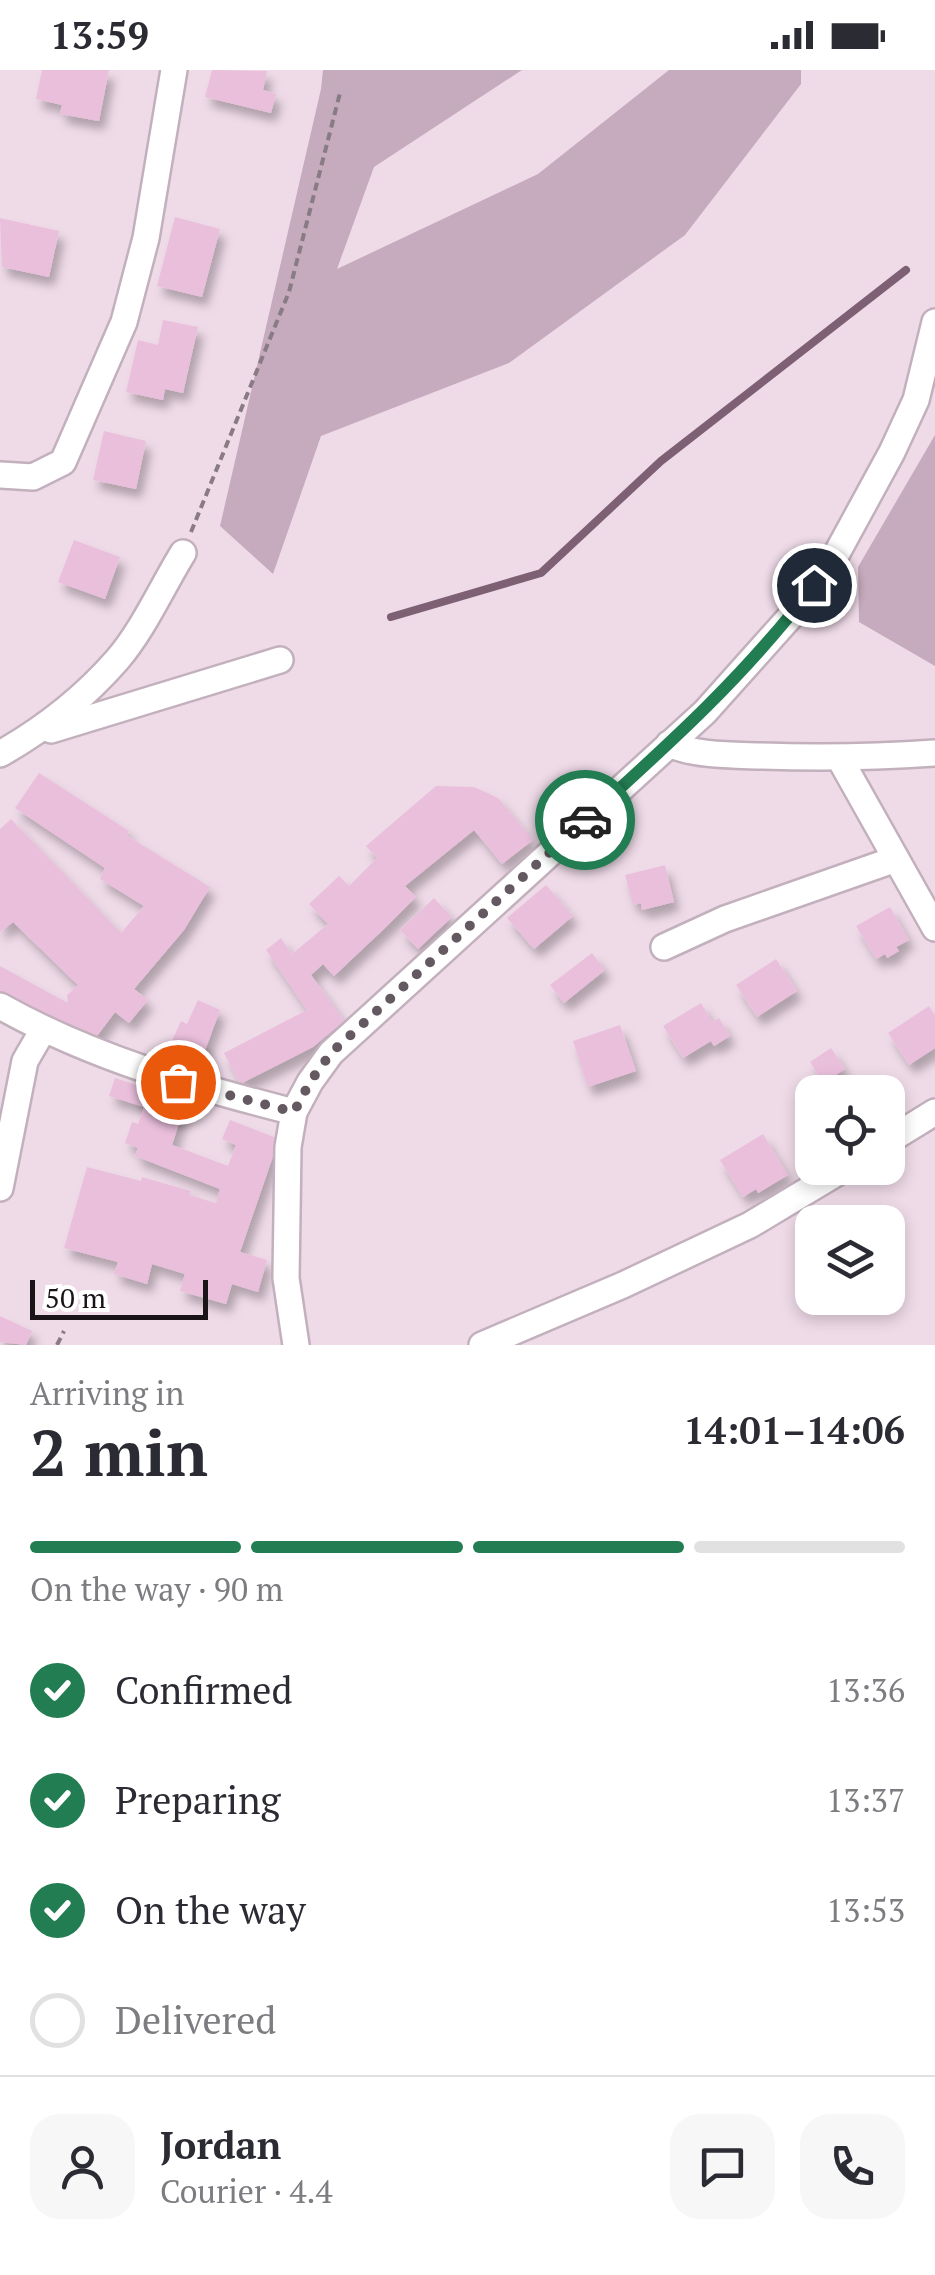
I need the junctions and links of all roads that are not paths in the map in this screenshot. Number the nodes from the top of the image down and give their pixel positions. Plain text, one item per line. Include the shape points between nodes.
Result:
1 (174, 70) edge
2 (935, 322) edge
3 (0, 475) edge
4 (183, 553) road end
5 (280, 660) dead end
6 (32, 736) junction
7 (669, 744) junction
8 (935, 753) edge
9 (0, 754) edge
10 (840, 758) junction
11 (896, 859) junction
12 (935, 928) edge
13 (664, 947) dead end
14 (0, 1006) edge
15 (43, 1030) junction
16 (294, 1112) junction
17 (935, 1112) edge
18 (905, 1131) edge
19 (817, 1185) edge
20 (0, 1188) edge
21 (296, 1345) edge
22 (482, 1345) edge

1 - 3 street via 146,238 124,322 63,462 33,477
2 - 7 street via 916,400 837,553 763,649
4 - 6 street via 119,658
5 - 6 street
6 - 9 street
7 - 10 street via 736,756
7 - 16 street via 331,1053
8 - 10 street
10 - 11 street
11 - 12 street
11 - 13 street
14 - 15 street
15 - 16 street via 178,1082
15 - 20 street via 25,1061
16 - 21 street via 286,1278
17 - 18 street
19 - 22 street via 750,1225

